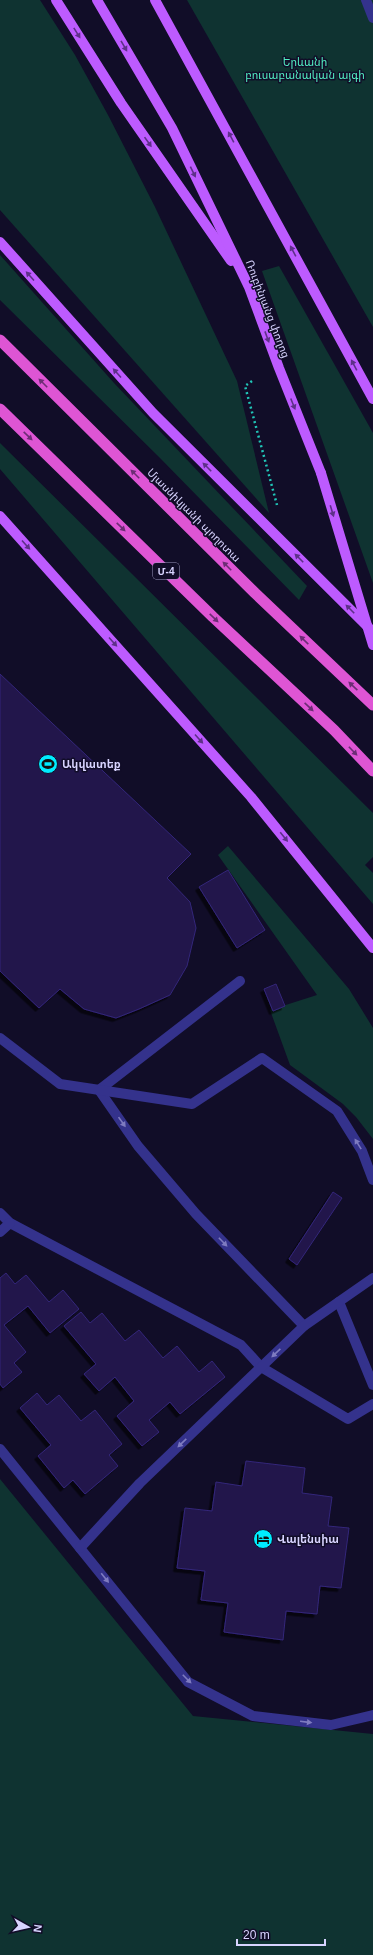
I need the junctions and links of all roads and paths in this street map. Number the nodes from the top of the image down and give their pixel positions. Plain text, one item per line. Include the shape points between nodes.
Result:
1 (56, 0) edge
2 (97, 0) edge
3 (155, 0) edge
4 (366, 0) edge
5 (373, 18) edge
6 (0, 242) edge
7 (249, 287) junction
8 (0, 340) edge
9 (252, 381) dead end
10 (373, 399) edge
11 (0, 409) edge
12 (277, 507) dead end
13 (0, 516) edge
14 (373, 632) edge
15 (373, 645) edge
16 (373, 705) edge
17 (373, 771) edge
18 (373, 948) edge
19 (240, 981) dead end
20 (0, 1038) edge
21 (99, 1090) junction
22 (373, 1180) edge
23 (0, 1213) edge
24 (10, 1224) junction
25 (0, 1232) edge
26 (373, 1278) edge
27 (339, 1302) junction
28 (304, 1326) junction
29 (261, 1367) junction
30 (373, 1386) edge
31 (373, 1404) edge
32 (0, 1449) edge
33 (80, 1548) junction
34 (373, 1715) edge

1 -> 7 main road via 121,103
2 -> 7 main road, Ռուբինյանց փողոց via 172,128
10 -> 3 main road
4 - 5 lane
14 -> 6 main road via 153,412
7 -> 15 main road, Ռուբինյանց փողոց, bridge via 321,473
16 -> 8 highway, Մյասնիկյանի պողոտա via 255,593
9 - 12 path via 245,386
11 -> 17 highway, Մ-4 via 334,730
13 -> 18 main road via 251,796
19 - 21 lane
20 - 21 lane via 60,1084
22 -> 21 lane via 362,1151 337,1111 262,1058 192,1104
21 -> 28 lane via 138,1146 196,1214
23 - 24 lane
24 - 25 lane
24 - 29 lane via 241,1345
26 - 27 lane
27 - 28 lane
27 - 30 lane
28 -> 29 lane
29 - 31 lane via 348,1418
29 -> 33 lane via 140,1483
32 - 33 lane
33 -> 34 lane via 188,1682 253,1716 331,1725

